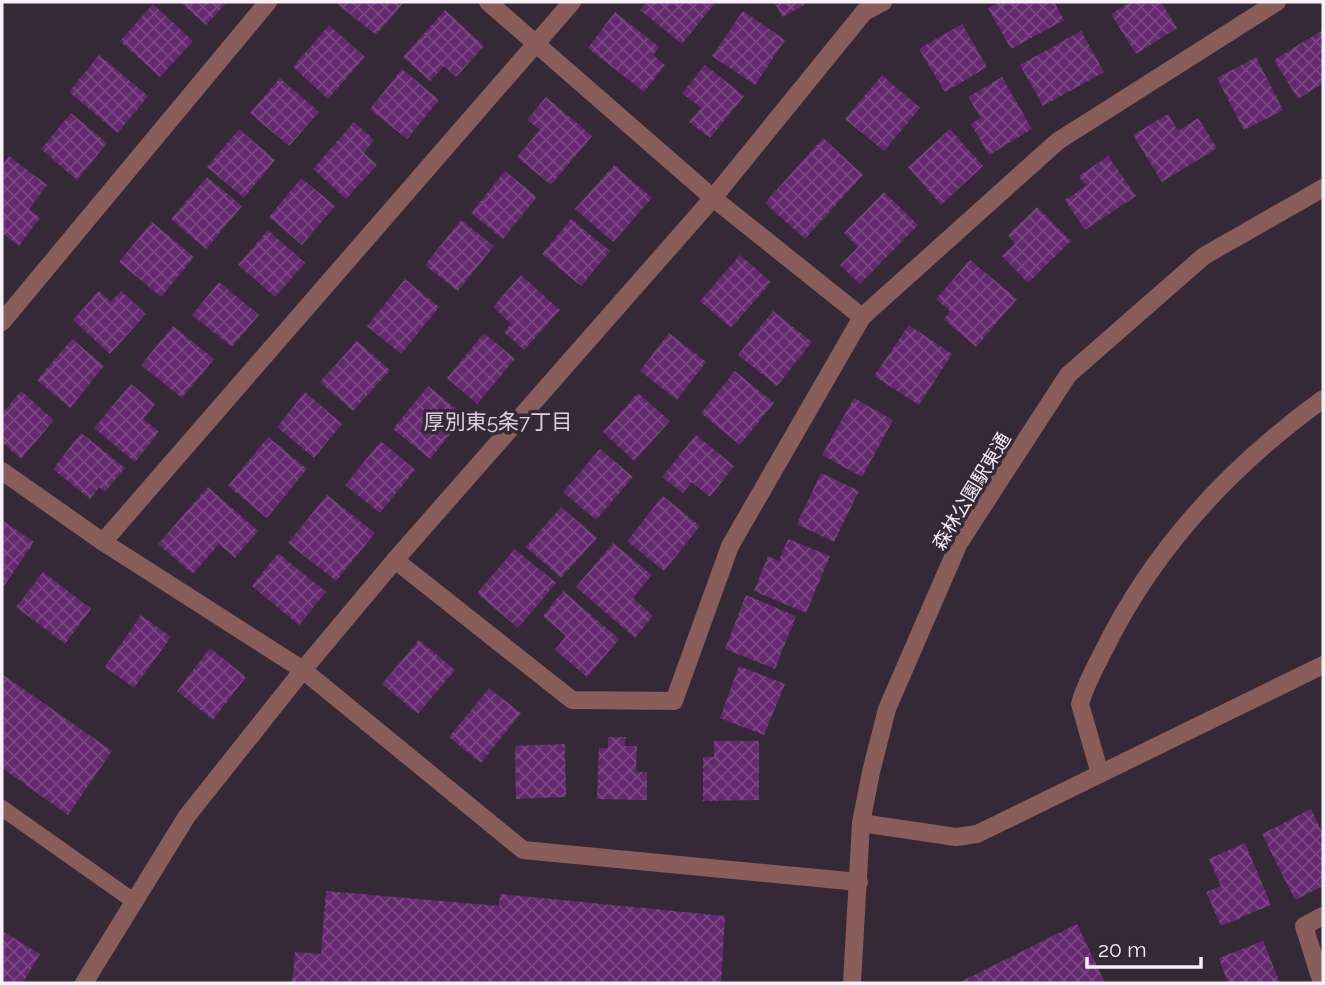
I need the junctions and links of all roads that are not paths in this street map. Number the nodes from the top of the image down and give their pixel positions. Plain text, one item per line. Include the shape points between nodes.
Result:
1 (268, 2) edge
2 (488, 2) edge
3 (572, 2) edge
4 (883, 2) edge
5 (1278, 2) edge
6 (535, 43) junction
7 (1323, 187) edge
8 (713, 198) junction
9 (862, 317) junction
10 (2, 322) edge
11 (1323, 399) edge
12 (2, 471) edge
13 (103, 542) junction
14 (394, 560) junction
15 (1323, 665) edge
16 (303, 670) junction
17 (1100, 774) junction
18 (2, 808) edge
19 (861, 823) junction
20 (859, 882) junction
21 (135, 902) junction
22 (1323, 916) edge
23 (84, 983) edge
24 (852, 983) edge
25 (1321, 983) edge

1 - 10 street
2 - 6 street
3 - 6 street
4 - 8 street via 864,12
5 - 9 street via 1058,141
6 - 8 street
6 - 13 street
7 - 19 street, 森林公園駅東通 via 1204,256 1068,375 959,543 887,709
8 - 9 street
8 - 14 street
9 - 14 street via 730,546 674,701 572,700
11 - 17 street via 1263,445 1187,522 1112,632 1080,704
12 - 13 street
13 - 16 street
14 - 16 street
15 - 17 street
16 - 20 street via 523,850
16 - 21 street via 187,816
17 - 19 street via 967,837
18 - 21 lane
19 - 20 street, 森林公園駅東通
20 - 24 street, 森林公園駅東通
21 - 23 street
22 - 25 street via 1304,926

